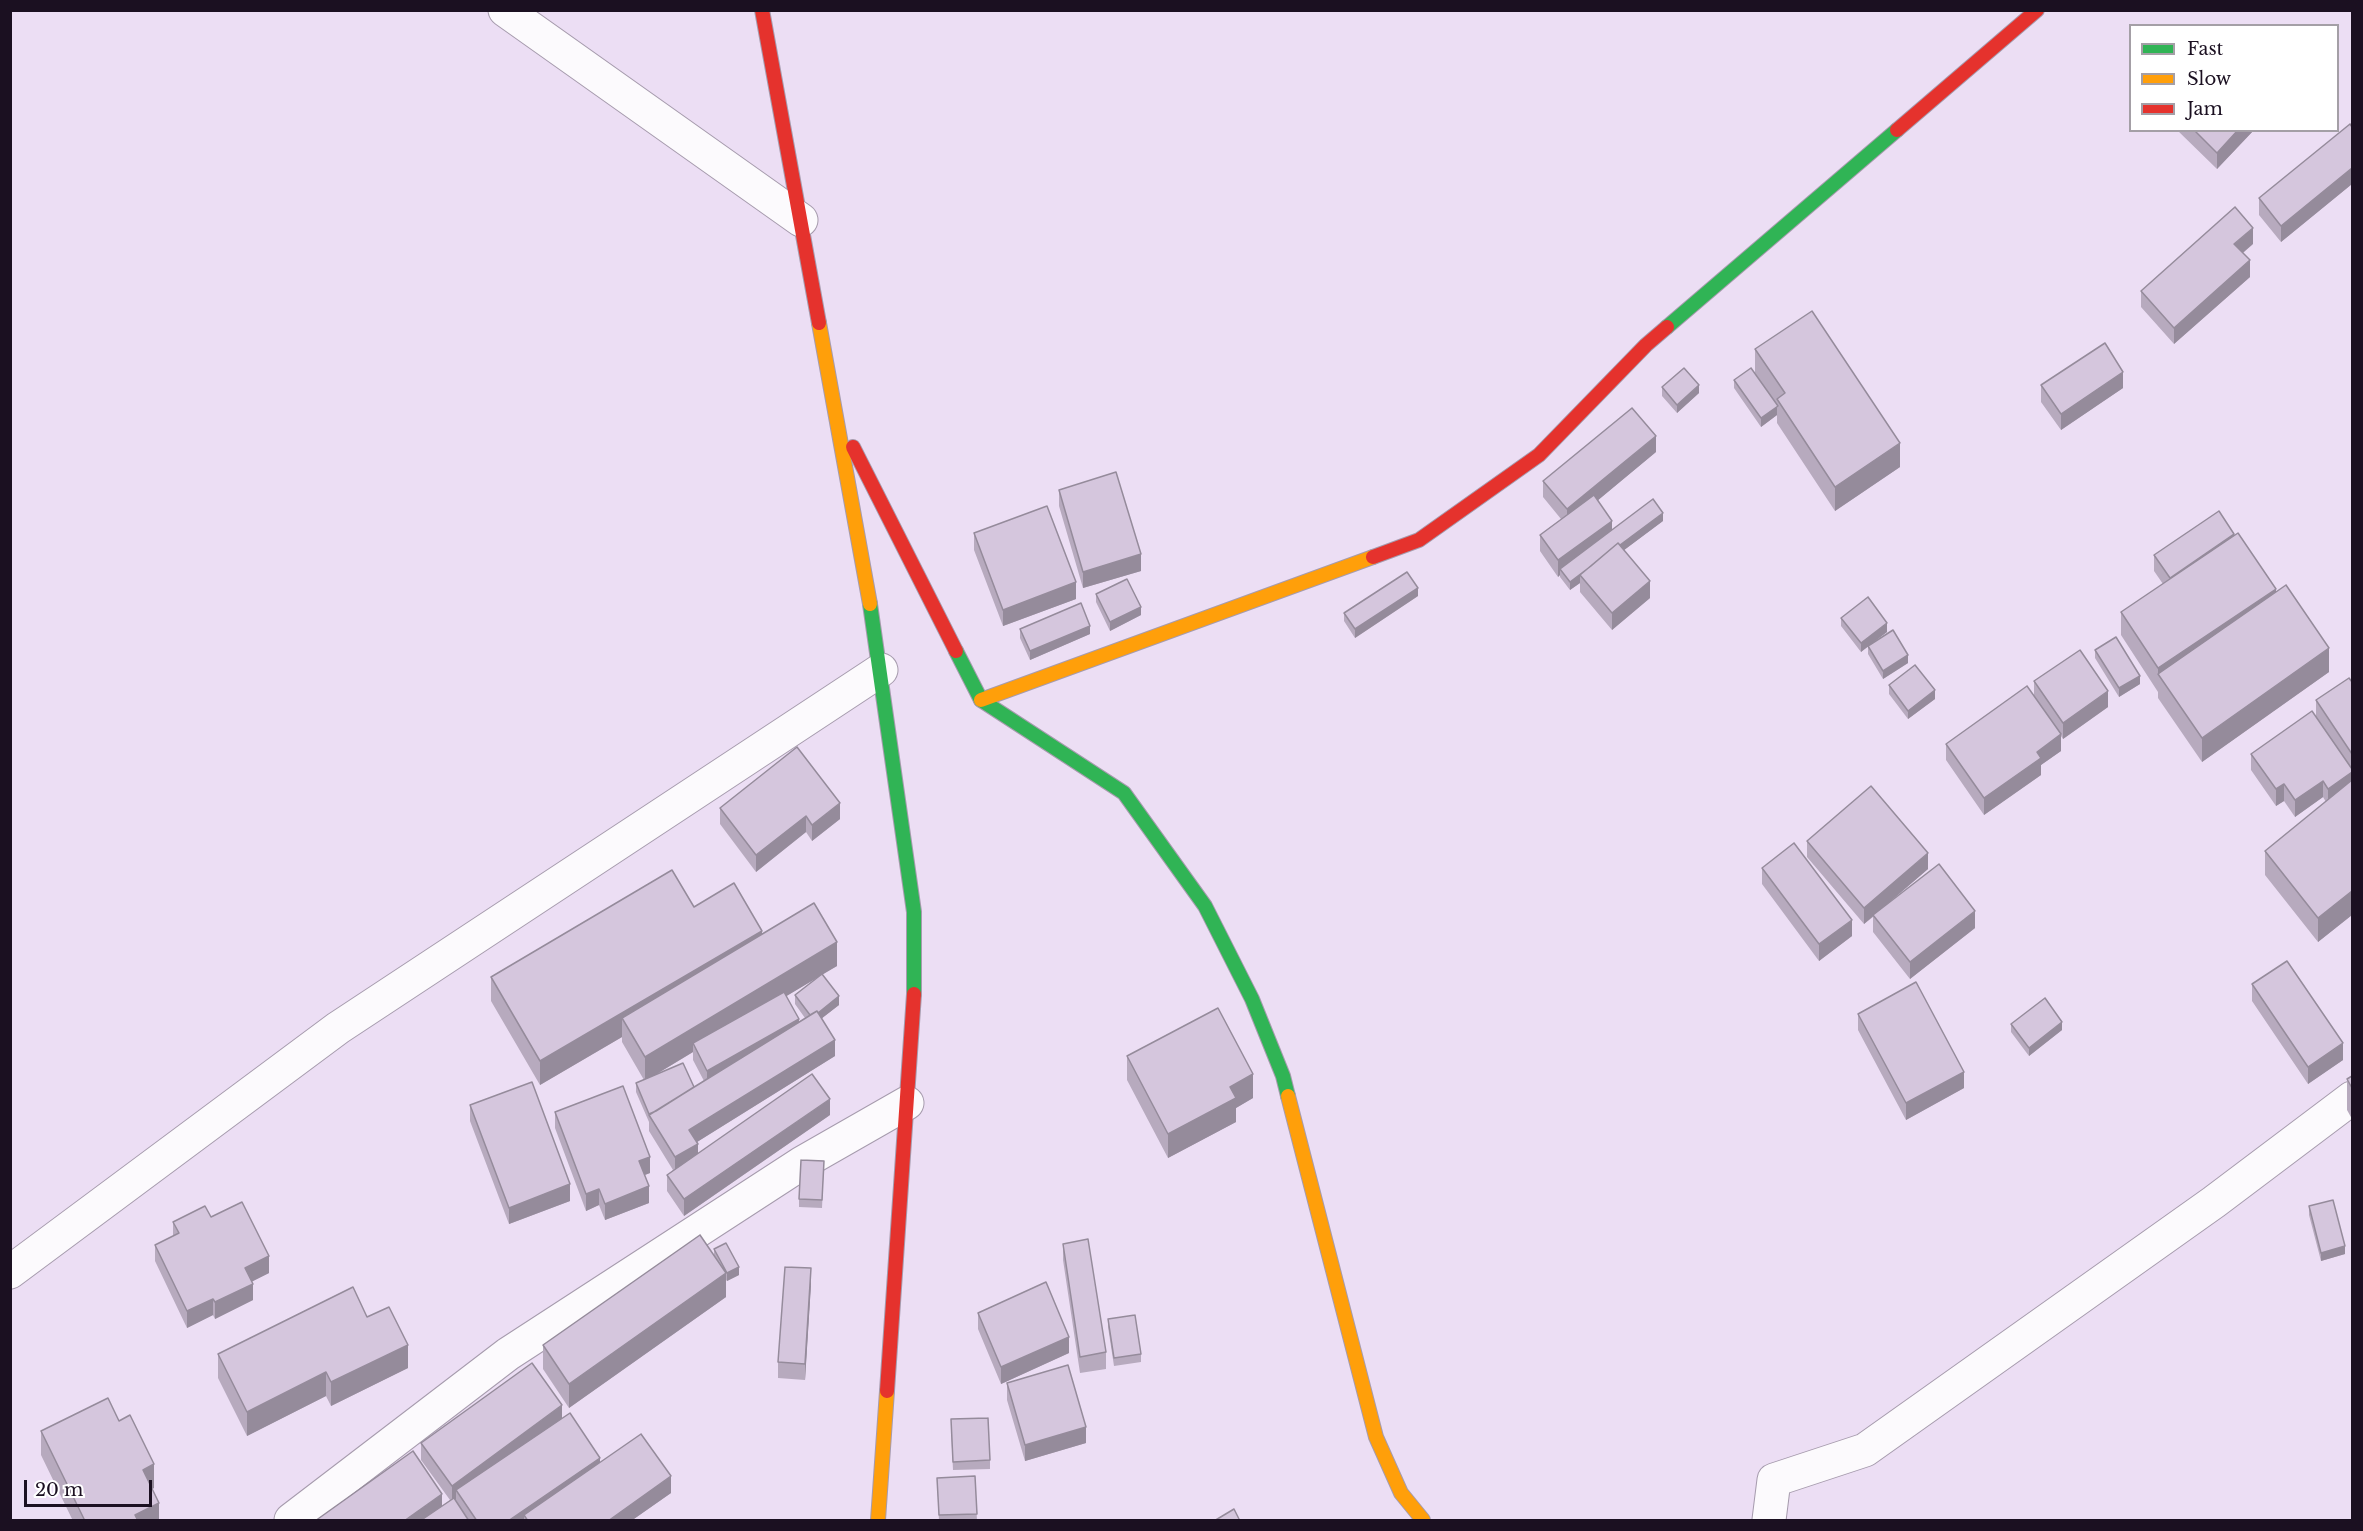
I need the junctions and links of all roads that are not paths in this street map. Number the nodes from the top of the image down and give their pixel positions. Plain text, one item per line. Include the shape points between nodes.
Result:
1 (506, 10) edge
2 (762, 10) edge
3 (2037, 10) edge
4 (801, 220) junction
5 (836, 413) junction
6 (881, 670) junction
7 (981, 700) junction
8 (2352, 1098) edge
9 (907, 1103) junction
10 (10, 1272) edge
11 (291, 1521) edge
12 (878, 1521) edge
13 (1423, 1521) edge
14 (1769, 1521) edge

1 - 4 street
2 - 4 street
3 - 7 street via 1646,345 1539,455 1419,540
4 - 5 street
5 - 6 street
5 - 7 street
6 - 9 street via 914,912
6 - 10 street via 338,1028
7 - 13 street via 1124,793 1205,906 1252,999 1283,1076 1376,1437 1401,1493
8 - 14 street via 2214,1202 1865,1450 1774,1480
9 - 11 street via 802,1163 508,1353
9 - 12 street

